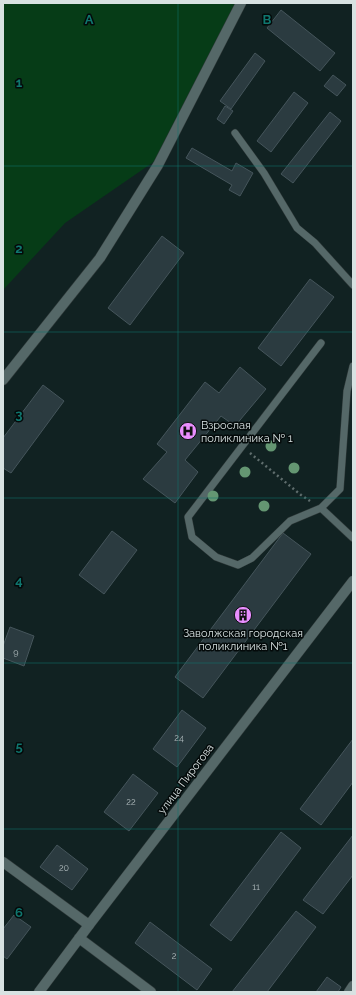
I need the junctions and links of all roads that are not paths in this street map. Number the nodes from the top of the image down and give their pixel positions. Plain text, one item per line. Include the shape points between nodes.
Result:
1 (241, 3) edge
2 (235, 133) dead end
3 (353, 285) edge
4 (322, 343) dead end
5 (353, 366) edge
6 (3, 380) edge
7 (321, 508) junction
8 (353, 538) edge
9 (353, 581) edge
10 (3, 862) edge
11 (90, 925) junction
12 (79, 938) junction
13 (353, 986) edge
14 (39, 992) edge
15 (151, 992) edge
16 (349, 992) edge

1 - 6 street via 154,172 100,258
2 - 3 lane via 264,173 297,228 315,243
4 - 7 lane via 188,517 192,537 216,556 238,565 252,558 290,521
5 - 7 lane via 347,392 340,489
7 - 8 lane
9 - 11 street, улица Пирогова
10 - 11 street
11 - 12 street, улица Пирогова
12 - 14 street, улица Пирогова
12 - 15 street
13 - 16 street

